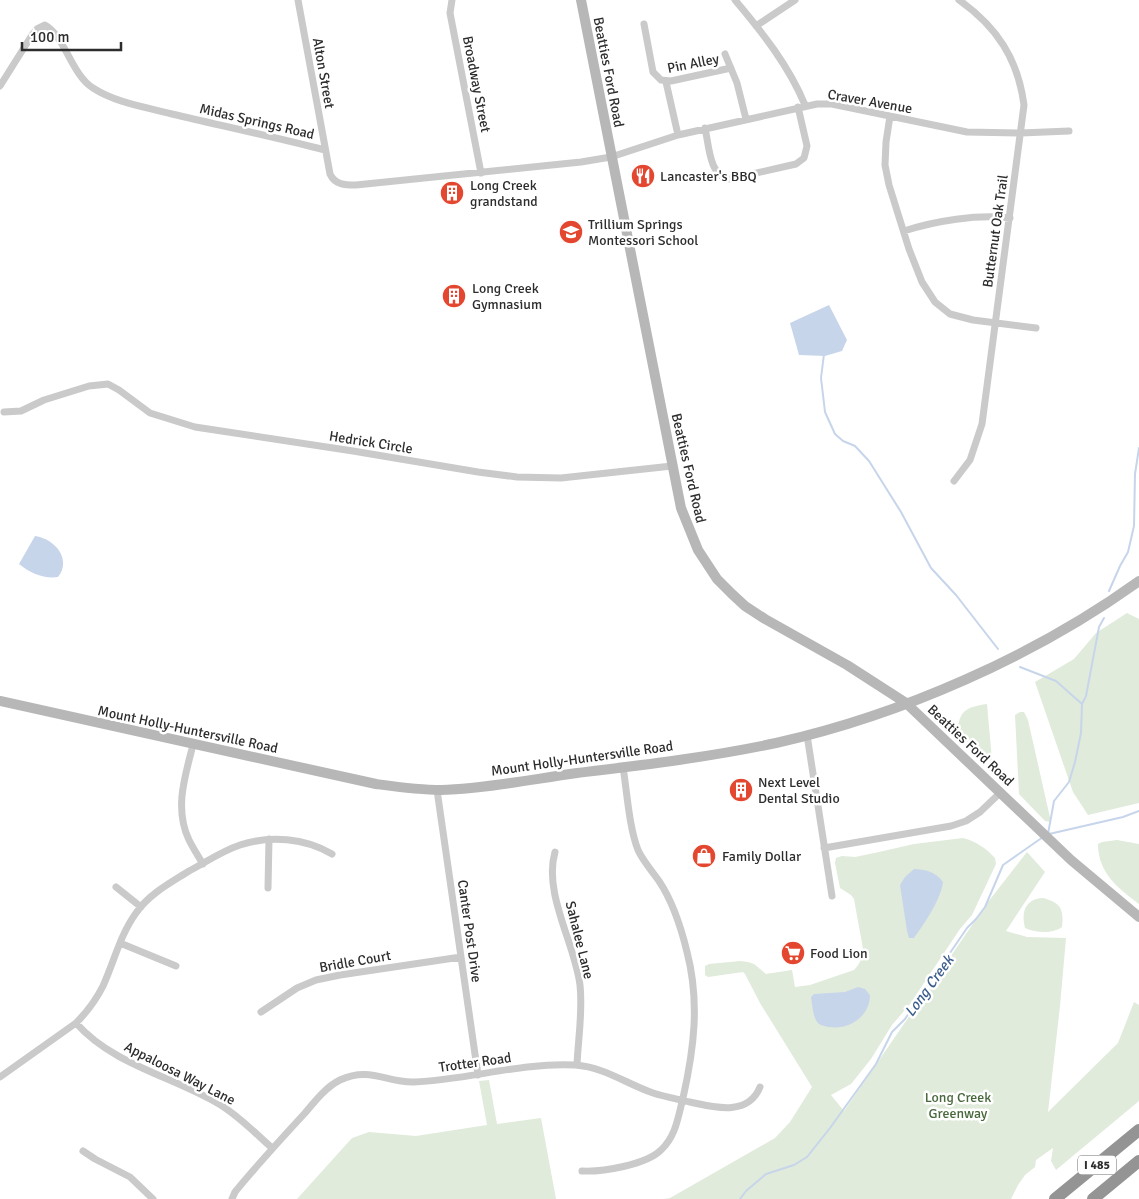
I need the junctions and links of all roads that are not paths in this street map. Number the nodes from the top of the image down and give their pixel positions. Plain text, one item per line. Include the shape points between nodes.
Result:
1 (298, 0) edge
2 (452, 0) edge
3 (581, 0) edge
4 (735, 0) edge
5 (795, 0) edge
6 (959, 0) edge
7 (644, 24) dead end
8 (756, 26) junction
9 (725, 54) dead end
10 (731, 68) junction
11 (666, 82) junction
12 (0, 86) edge
13 (802, 106) junction
14 (890, 116) junction
15 (746, 119) junction
16 (705, 128) junction
17 (1070, 131) dead end
18 (1021, 133) junction
19 (678, 135) junction
20 (325, 150) junction
21 (611, 157) junction
22 (481, 173) junction
23 (1010, 218) junction
24 (904, 231) junction
25 (995, 322) junction
26 (1036, 328) dead end
27 (4, 412) dead end
28 (672, 466) junction
29 (954, 481) dead end
30 (1139, 581) edge
31 (0, 701) edge
32 (906, 703) junction
33 (807, 735) junction
34 (193, 744) junction
35 (623, 767) junction
36 (437, 790) junction
37 (1001, 792) junction
38 (268, 840) junction
39 (824, 848) junction
40 (556, 852) dead end
41 (332, 854) dead end
42 (203, 864) junction
43 (116, 887) dead end
44 (268, 888) dead end
45 (832, 896) dead end
46 (141, 907) junction
47 (1139, 917) edge
48 (120, 944) junction
49 (461, 957) junction
50 (176, 966) dead end
51 (261, 1012) dead end
52 (76, 1023) junction
53 (577, 1065) junction
54 (478, 1075) junction
55 (0, 1077) edge
56 (760, 1087) dead end
57 (682, 1100) junction
58 (1139, 1130) edge
59 (272, 1148) junction
60 (83, 1151) dead end
61 (1139, 1161) edge
62 (582, 1170) dead end
63 (153, 1199) edge
64 (232, 1199) edge
65 (1054, 1199) edge
66 (1093, 1199) edge

1 - 20 street, Alton Street
2 - 22 street, Broadway Street via 450,13
3 - 21 main road, Beatties Ford Road
4 - 8 street
5 - 8 street
6 - 18 street, Butternut Oak Trail via 988,24 1010,57 1023,96
7 - 11 street, Pin Alley via 653,72
8 - 13 street via 788,72
9 - 10 street
10 - 11 street, Pin Alley
10 - 15 street
11 - 19 street
12 - 20 street, Midas Springs Road via 32,35 45,25 50,27 82,78 105,95
13 - 14 street, Craver Avenue via 832,104
13 - 15 street, Craver Avenue
13 - 16 street via 807,146 804,158 796,164 740,177 723,178 716,171
14 - 18 street, Craver Avenue via 967,132
14 - 24 street via 886,165
15 - 16 street, Craver Avenue
16 - 19 street, Craver Avenue
17 - 18 street, Craver Avenue
18 - 23 street, Butternut Oak Trail
19 - 21 street, Craver Avenue
20 - 22 street, Midas Springs Road via 331,177 340,184
21 - 22 street, Midas Springs Road
21 - 28 main road, Beatties Ford Road
23 - 24 street via 987,216
23 - 25 street, Butternut Oak Trail
24 - 25 street via 922,282 935,302 950,314
25 - 26 street
25 - 29 street, Butternut Oak Trail via 981,430 970,460
27 - 28 street, Hedrick Circle via 21,411 52,397 108,384 150,413 195,427 517,477 561,478
28 - 32 main road, Beatties Ford Road via 681,508 692,537 707,565 732,594 765,619 847,664
30 - 32 main road, Mount Holly-Huntersville Road via 1020,653
31 - 34 main road, Mount Holly-Huntersville Road
32 - 33 main road, Mount Holly-Huntersville Road
32 - 37 main road, Beatties Ford Road
33 - 35 main road, Mount Holly-Huntersville Road via 742,750
33 - 39 street
34 - 36 main road, Mount Holly-Huntersville Road via 376,784
34 - 42 street via 183,784 182,812 189,840
35 - 36 main road, Mount Holly-Huntersville Road
35 - 57 street via 636,845 668,896 692,972 694,1033
36 - 49 street, Canter Post Drive
37 - 39 street via 980,812 951,826
37 - 47 main road, Beatties Ford Road via 1062,851
38 - 41 street via 314,844
38 - 42 street via 240,845
38 - 44 street
39 - 45 street
40 - 53 street, Sahalee Lane via 552,863 559,913 580,985
42 - 46 street via 161,888
43 - 46 street
46 - 48 street
48 - 50 street
48 - 52 street via 100,992
49 - 51 street, Bridle Court via 316,980 297,988
49 - 54 street, Canter Post Drive
52 - 55 street
52 - 59 street, Appaloosa Way Lane via 122,1059 220,1105
53 - 54 street, Trotter Road
53 - 57 street, Trotter Road via 595,1068 654,1093
54 - 59 street, Trotter Road via 411,1082 373,1074 347,1077 325,1090
56 - 57 street, Trotter Road via 748,1102 734,1107 718,1108
57 - 62 street via 673,1135 656,1155 623,1166
58 - 65 highway, I 485
59 - 64 street, Trotter Road
60 - 63 street via 130,1177
61 - 66 highway, I 485

